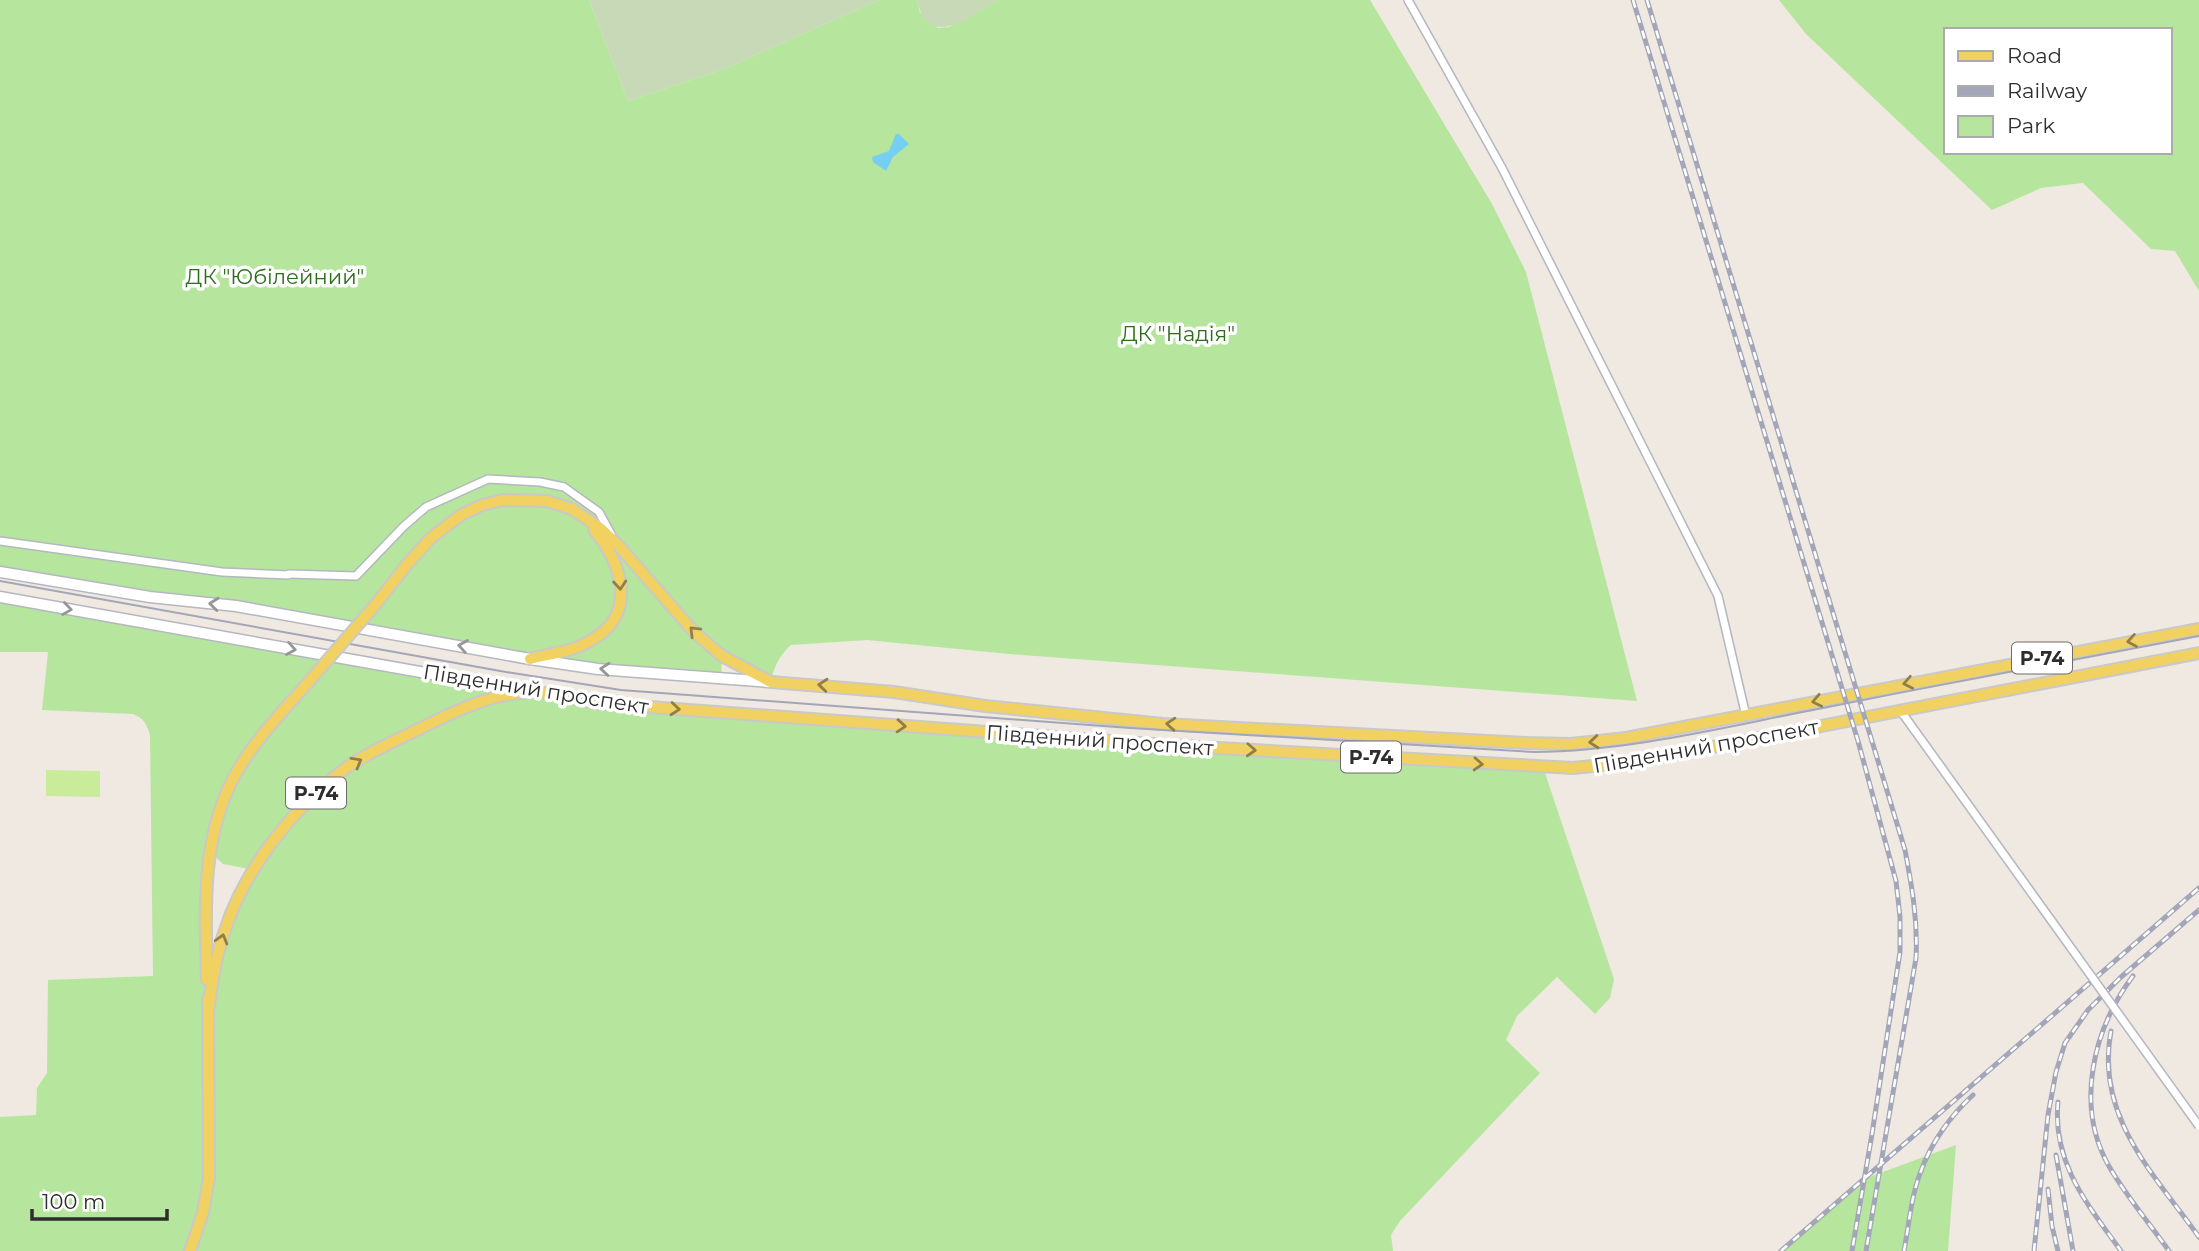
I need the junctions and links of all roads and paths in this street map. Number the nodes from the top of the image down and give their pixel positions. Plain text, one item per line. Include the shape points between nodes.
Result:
1 (1408, 0) edge
2 (572, 509) junction
3 (0, 541) edge
4 (619, 546) junction
5 (0, 572) edge
6 (0, 597) edge
7 (2199, 629) edge
8 (2199, 653) edge
9 (530, 659) junction
10 (771, 682) junction
11 (534, 692) junction
12 (1900, 710) junction
13 (1746, 716) junction
14 (209, 1006) junction
15 (2199, 1126) edge
16 (190, 1251) edge

1 - 13 street via 1502,169 1718,596
2 - 4 main road, Р-74
2 -> 9 main road via 595,531 618,565 620,602 615,617 592,641
2 - 14 main road, Р-74, bridge via 555,502 513,499 470,510 450,522 408,563 248,756 235,775 209,851
3 - 4 street via 222,572 356,576 426,507 488,479 564,487 599,512
10 -> 4 main road, Р-74 via 722,656 694,632
9 -> 5 main road, Південний проспект via 310,618
6 -> 11 main road, Південний проспект
7 -> 13 main road, Південний проспект / Р-74
8 - 12 main road, Південний проспект / Р-74
10 -> 9 main road, Південний проспект
13 -> 10 main road, Південний проспект / Р-74 via 1603,741 1527,743 1163,724
11 -> 12 main road, Південний проспект / Р-74 via 595,703 759,716 1573,768 1640,761
14 -> 11 main road, Р-74 via 213,973 235,905 247,880 302,805 346,769 438,720 488,699
12 - 15 street, bridge
14 - 16 main road, Р-74 via 209,1178 204,1212

